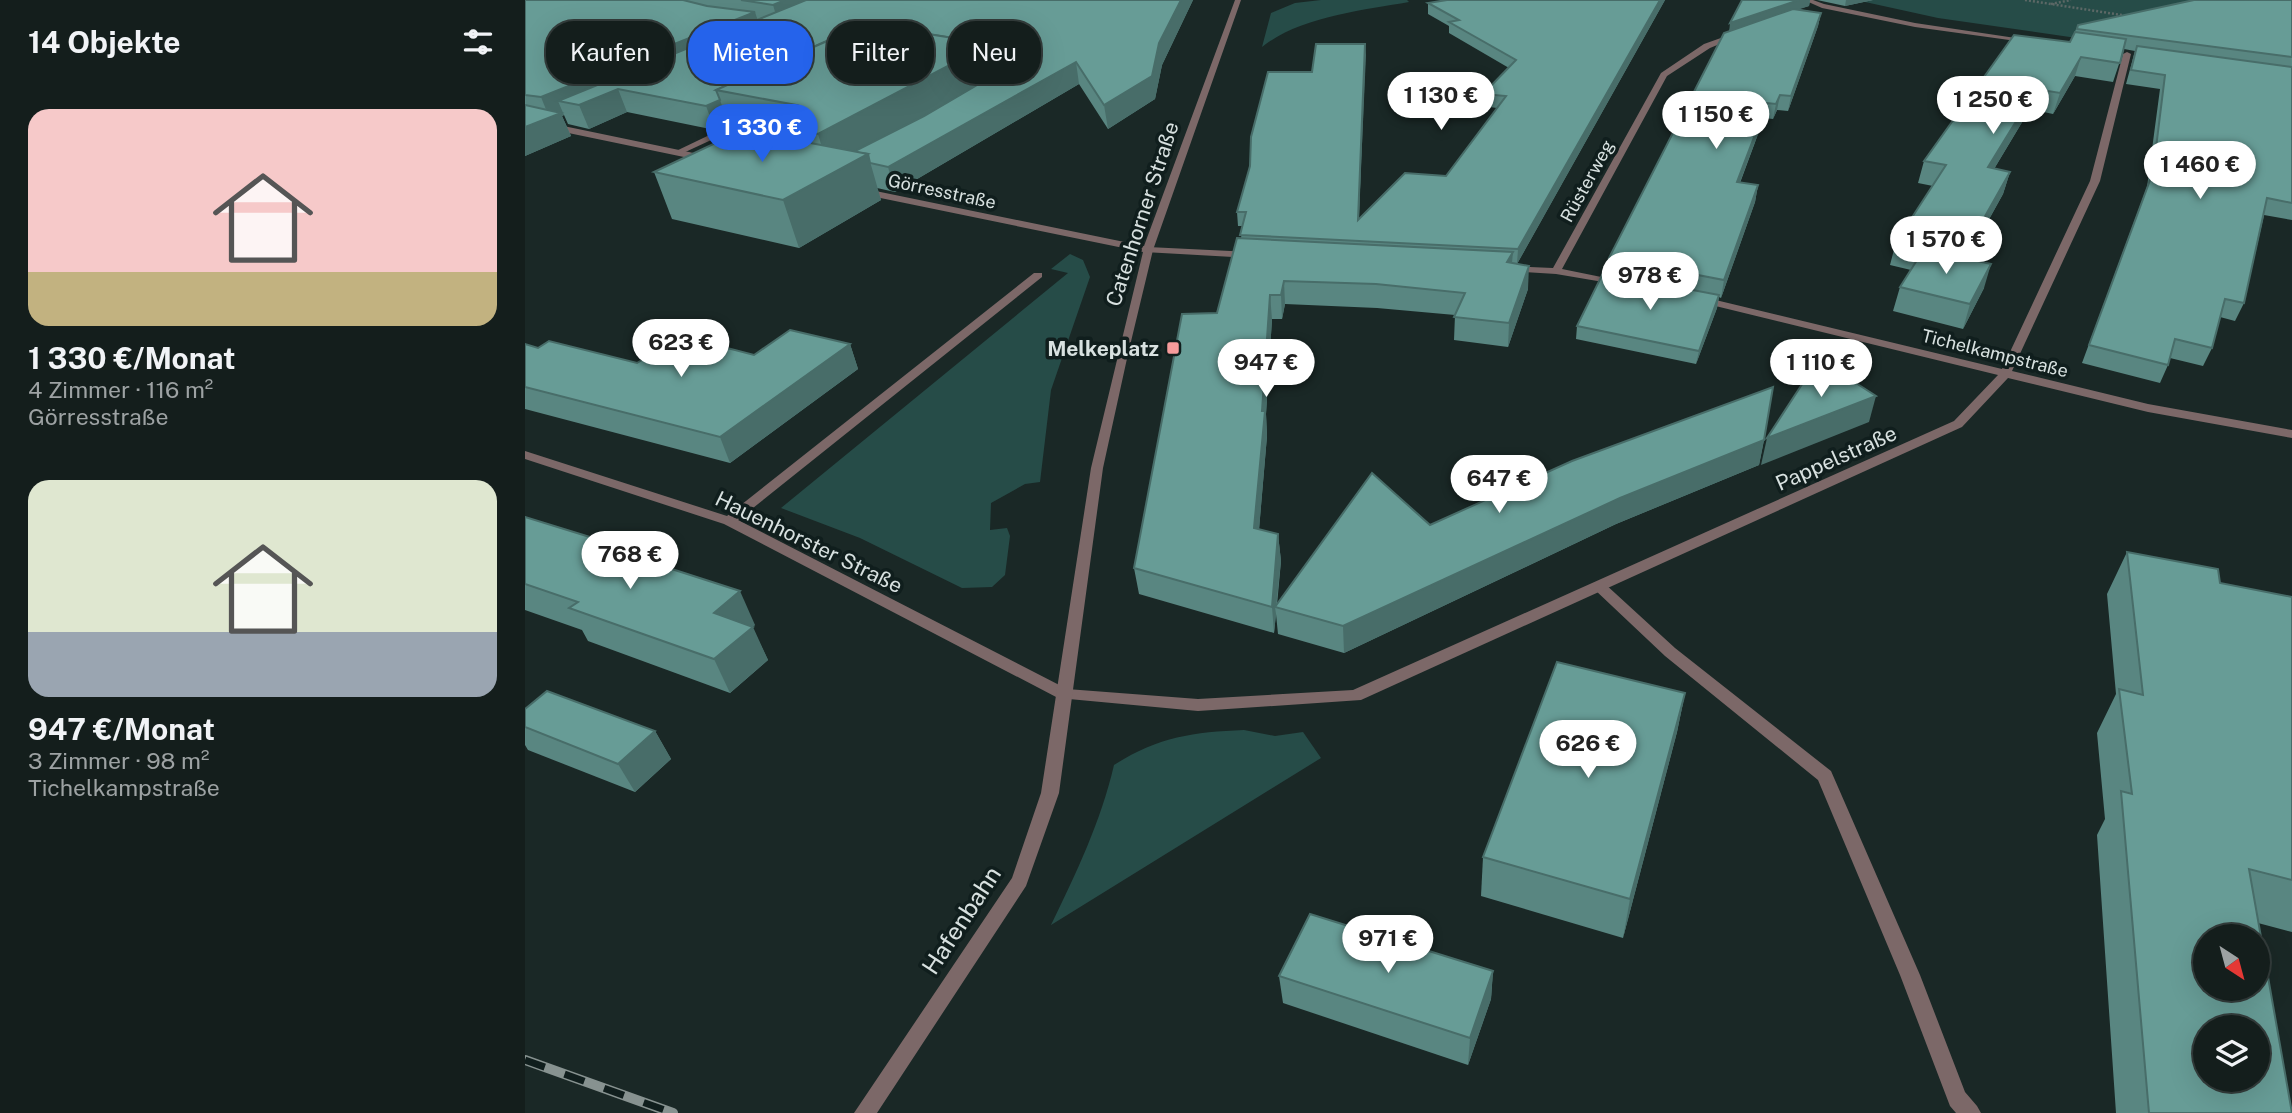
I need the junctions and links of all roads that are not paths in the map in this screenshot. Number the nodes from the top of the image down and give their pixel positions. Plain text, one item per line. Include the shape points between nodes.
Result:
1 (1238, 0) edge
2 (1807, 0) edge
3 (1822, 6) junction
4 (1809, 10) edge
5 (1745, 33) edge
6 (2034, 41) edge
7 (2127, 54) edge
8 (751, 117) edge
9 (562, 120) dead end
10 (525, 121) edge
11 (549, 126) junction
12 (678, 152) junction
13 (716, 160) edge
14 (846, 187) edge
15 (1148, 250) junction
16 (1270, 256) edge
17 (1501, 268) edge
18 (1556, 271) junction
19 (1038, 275) dead end
20 (1623, 284) edge
21 (1690, 298) edge
22 (2005, 374) junction
23 (2292, 434) edge
24 (525, 455) edge
25 (729, 521) junction
26 (1599, 586) junction
27 (1064, 694) junction
28 (865, 1113) edge
29 (1971, 1113) edge

1 - 15 street, Catenhorner Straße
2 - 3 street
3 - 4 street
3 - 6 street via 1915,25
5 - 18 street, Rüsterweg via 1707,46 1664,75
7 - 22 street, Pappelstraße via 2095,181
8 - 12 street
9 - 11 street
10 - 11 street
11 - 12 street
12 - 13 street
14 - 15 street, Görresstraße
15 - 16 street
15 - 27 street, Catenhorner Straße via 1097,468
17 - 18 street
18 - 20 street
19 - 25 street
21 - 22 street, Tichelkampstraße
22 - 23 street, Tichelkampstraße via 2148,408
22 - 26 street, Pappelstraße via 1958,424
24 - 25 street, Hauenhorster Straße
25 - 27 street, Hauenhorster Straße
26 - 27 street, Pappelstraße via 1355,696 1198,705
26 - 29 street via 1670,652 1825,776 1910,975 1957,1100
27 - 28 street, Hafenbahn via 1050,793 1020,881

